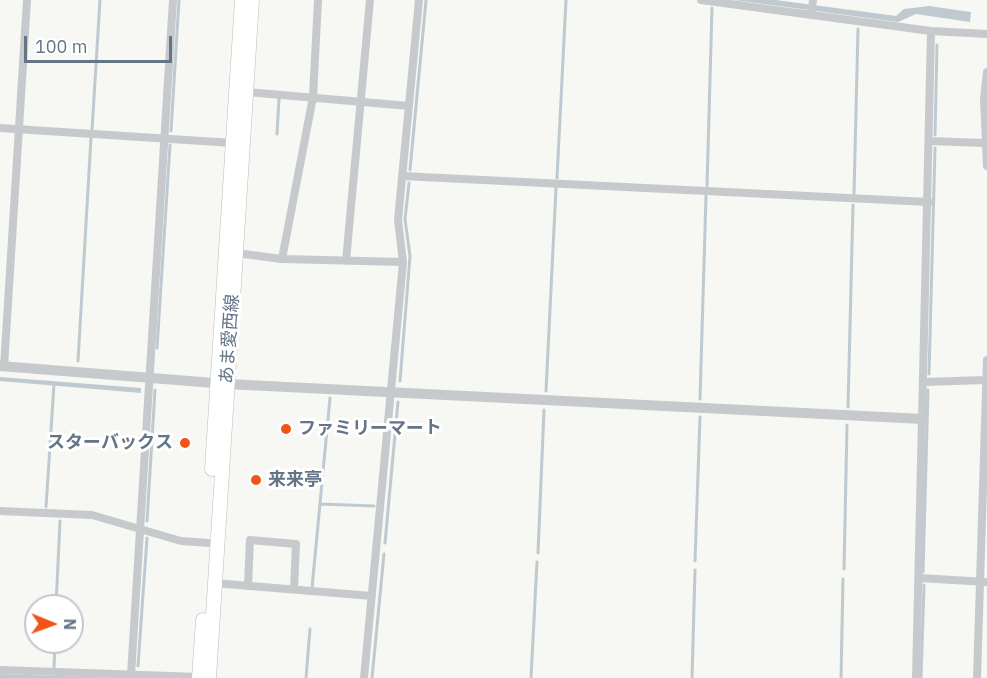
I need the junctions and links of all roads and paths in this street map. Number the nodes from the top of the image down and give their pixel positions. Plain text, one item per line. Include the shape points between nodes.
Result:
1 (27, 0) edge
2 (173, 0) edge
3 (242, 0) edge
4 (252, 0) edge
5 (318, 0) edge
6 (370, 0) edge
7 (418, 0) edge
8 (701, 0) edge
9 (812, 8) edge
10 (931, 31) junction
11 (987, 34) edge
12 (987, 72) edge
13 (247, 92) junction
14 (313, 97) junction
15 (361, 102) junction
16 (409, 106) junction
17 (0, 128) edge
18 (19, 129) junction
19 (164, 138) junction
20 (929, 141) junction
21 (233, 143) junction
22 (985, 145) edge
23 (987, 166) edge
24 (402, 176) junction
25 (928, 202) junction
26 (236, 253) junction
27 (282, 259) junction
28 (346, 261) junction
29 (403, 262) junction
30 (987, 360) edge
31 (2, 366) edge
32 (150, 378) junction
33 (986, 380) edge
34 (924, 382) junction
35 (222, 383) junction
36 (391, 391) junction
37 (923, 419) junction
38 (986, 423) edge
39 (0, 511) edge
40 (142, 529) junction
41 (208, 543) junction
42 (919, 578) junction
43 (984, 582) edge
44 (214, 583) junction
45 (248, 586) junction
46 (294, 589) junction
47 (372, 596) junction
48 (983, 622) edge
49 (0, 670) edge
50 (131, 675) junction
51 (203, 678) edge
52 (364, 678) edge
53 (916, 678) edge
54 (977, 678) edge

1 - 18 street
2 - 19 street
3 - 21 main road, あま愛西線
4 - 13 main road, あま愛西線
5 - 14 street
6 - 15 street
7 - 16 street
8 - 9 street
9 - 10 street
10 - 11 street
10 - 20 street
12 - 22 street
13 - 14 street
13 - 26 main road, あま愛西線
14 - 15 street
14 - 27 street
15 - 16 street
15 - 28 street
16 - 24 street
17 - 18 street
18 - 19 street
18 - 31 street
19 - 21 street
19 - 32 street
20 - 22 street
20 - 25 street
21 - 35 main road, あま愛西線
22 - 23 street
24 - 25 street
24 - 29 street via 398,220
25 - 34 street
26 - 27 street
26 - 35 main road, あま愛西線
27 - 28 street
28 - 29 street
29 - 36 street
30 - 33 street
31 - 32 street
32 - 35 street
32 - 40 street
33 - 34 street
33 - 38 street
34 - 37 street
35 - 36 street
35 - 41 main road, あま愛西線
35 - 44 main road, あま愛西線
36 - 37 street
36 - 47 street
37 - 42 street
38 - 43 street
39 - 40 street via 92,515
40 - 41 street via 181,541
40 - 50 street
41 - 51 main road, あま愛西線
42 - 43 street
42 - 53 street
43 - 48 street
44 - 45 street
44 - 51 main road, あま愛西線
45 - 46 street
45 - 46 street via 250,540 296,544
46 - 47 street
47 - 52 street
48 - 54 street
49 - 50 street
50 - 51 street

